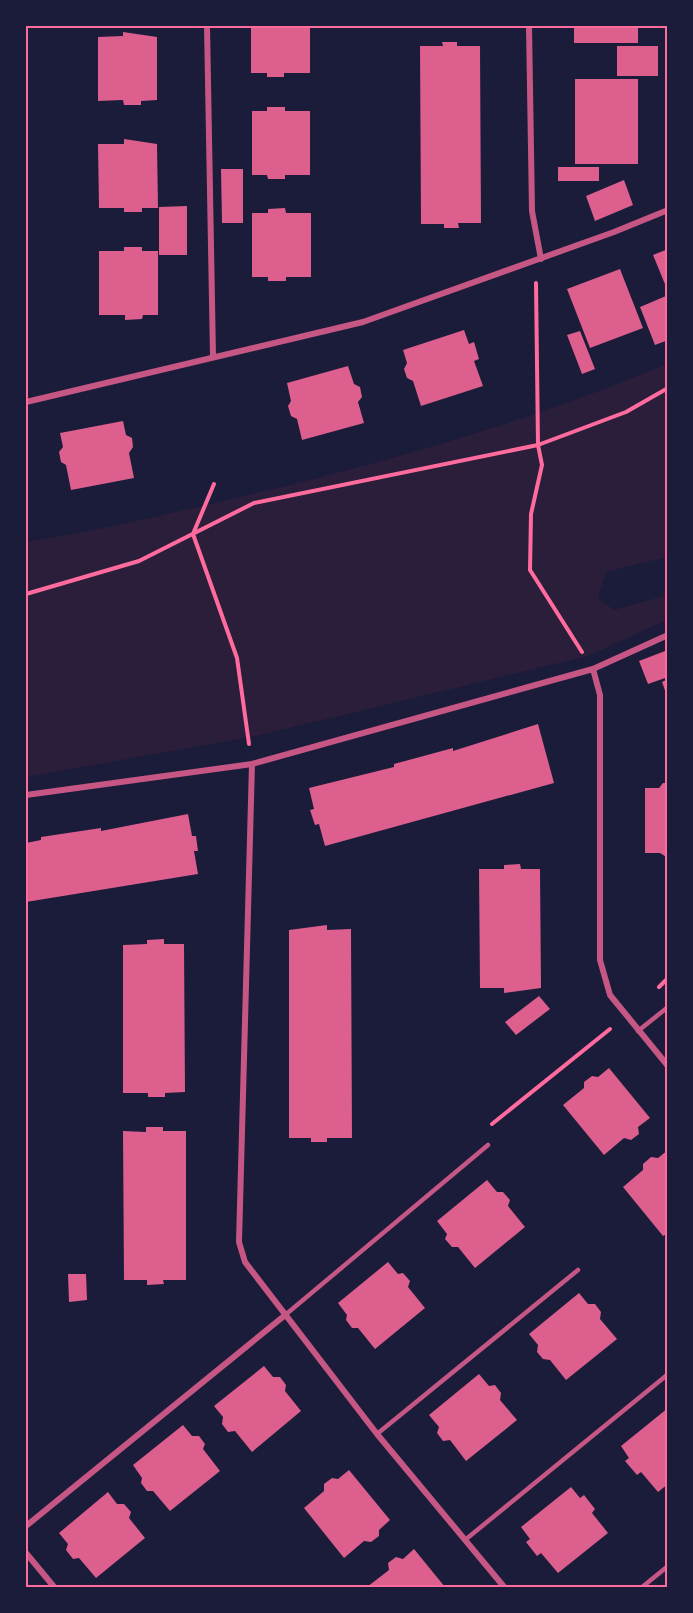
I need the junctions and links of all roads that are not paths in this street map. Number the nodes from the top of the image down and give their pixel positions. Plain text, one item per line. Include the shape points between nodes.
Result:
1 (207, 26) edge
2 (529, 26) edge
3 (668, 210) edge
4 (541, 259) junction
5 (213, 356) junction
6 (26, 402) edge
7 (668, 635) edge
8 (592, 669) junction
9 (252, 764) junction
10 (26, 795) edge
11 (668, 1007) edge
12 (638, 1031) junction
13 (668, 1066) edge
14 (488, 1145) road end
15 (578, 1270) dead end
16 (284, 1316) junction
17 (667, 1375) edge
18 (377, 1434) junction
19 (26, 1526) edge
20 (465, 1540) junction
21 (26, 1553) edge
22 (668, 1566) edge
23 (55, 1587) edge
24 (505, 1587) edge
25 (641, 1587) edge

1 - 5 street
2 - 4 street via 532,211
3 - 4 street
4 - 5 street via 363,322
5 - 6 street
7 - 8 street
8 - 9 street
8 - 12 street via 600,695 600,960 610,995
9 - 10 street
9 - 16 street via 239,1242 245,1262
11 - 12 lane
12 - 13 street
14 - 16 lane
15 - 18 lane
16 - 18 street
16 - 19 street
17 - 20 lane
18 - 20 street
20 - 24 street
21 - 23 street
22 - 25 lane

